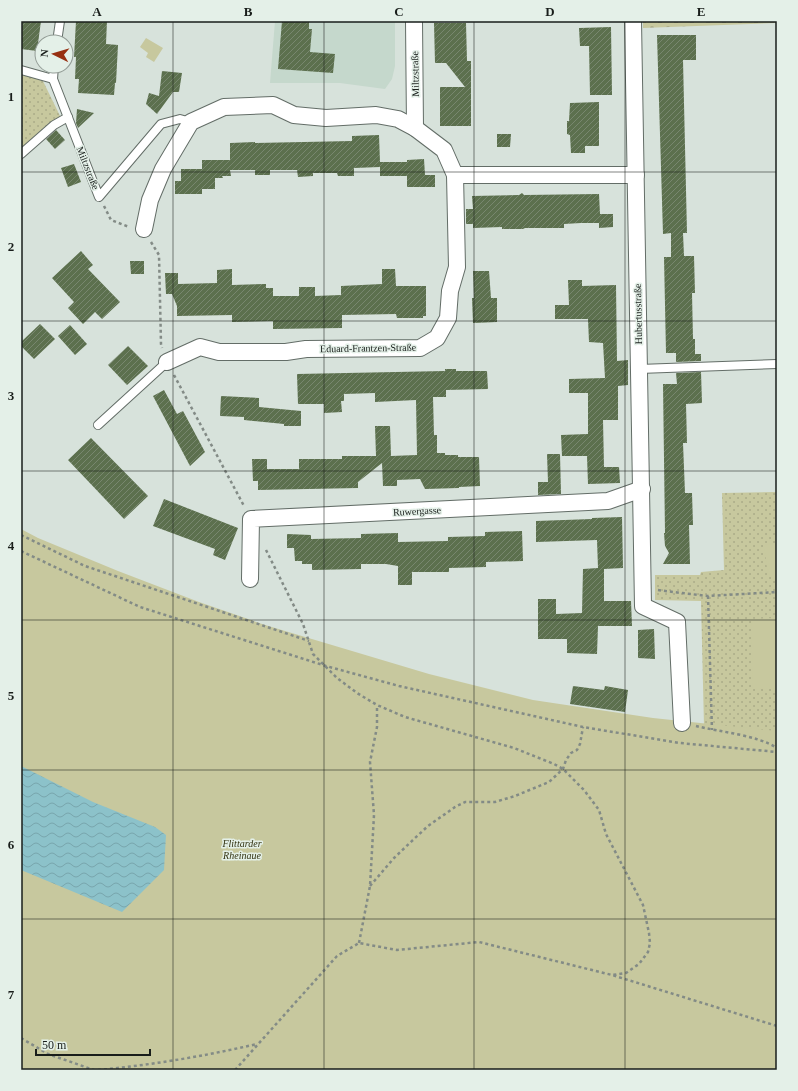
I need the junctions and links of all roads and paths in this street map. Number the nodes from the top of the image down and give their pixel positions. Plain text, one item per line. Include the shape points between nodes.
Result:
1 (60, 21) edge
2 (414, 21) edge
3 (633, 21) edge
4 (58, 34) edge
5 (21, 70) edge
6 (53, 74) edge
7 (53, 79) junction
8 (68, 117) junction
9 (191, 122) junction
10 (416, 128) junction
11 (21, 154) edge
12 (455, 175) junction
13 (636, 175) junction
14 (99, 197) junction
15 (144, 229) junction
16 (167, 362) junction
17 (777, 364) edge
18 (639, 369) junction
19 (98, 425) dead end
20 (642, 489) junction
21 (251, 519) junction
22 (21, 535) edge
23 (265, 547) dead end
24 (21, 551) edge
25 (250, 579) dead end
26 (643, 582) junction
27 (777, 592) edge
28 (708, 596) junction
29 (309, 642) junction
30 (326, 666) junction
31 (377, 705) junction
32 (682, 723) joint
33 (583, 727) junction
34 (712, 730) junction
35 (777, 748) edge
36 (777, 752) edge
37 (563, 769) junction
38 (370, 886) junction
39 (360, 943) junction
40 (612, 975) junction
41 (777, 1026) edge
42 (21, 1038) edge
43 (258, 1044) junction
44 (94, 1070) edge
45 (98, 1070) edge
46 (235, 1070) edge

1 - 4 lane
2 - 10 street, Miltzstraße
3 - 13 street, Hubertusstraße
5 - 7 lane
6 - 7 lane, Miltzstraße
7 - 8 lane, Miltzstraße
8 - 11 lane via 54,125
8 - 14 lane, Miltzstraße
9 - 10 street, Miltzstraße via 224,106 273,105 294,115 326,118 376,115 398,119
9 - 14 lane, Miltzstraße via 180,119 161,124
9 - 15 street via 163,169 150,200
10 - 12 street, Miltzstraße via 444,150
12 - 13 street
12 - 16 street, Eduard-Frantzen-Straße via 456,267 450,291 448,318 437,338 420,348 219,352 200,347
13 - 18 street, Hubertusstraße
14 - 15 path via 111,220 126,227
15 - 16 path via 159,255 161,344
16 - 19 lane
16 - 21 path
17 - 18 lane
18 - 20 street, Hubertusstraße
20 - 21 street, Ruwergasse via 608,501
20 - 26 street, Hubertusstraße
21 - 25 street
22 - 29 path via 85,566
23 - 29 path via 303,624
24 - 30 path via 140,607
26 - 28 path via 658,590
26 - 32 street, Hubertusstraße via 643,606 677,622
27 - 28 path
28 - 34 path
29 - 30 path via 313,654
30 - 31 path via 337,678
30 - 33 path via 399,686
31 - 37 path via 405,717 514,748
31 - 38 path via 377,726 370,762 374,815
32 - 34 path
33 - 36 path via 680,743
33 - 37 path via 580,744 566,760
34 - 35 path via 751,738
37 - 38 path via 549,782 514,796 495,802 465,802 455,806 414,839
37 - 40 path via 599,810 606,834 643,905 650,943 648,952 639,964 626,973
38 - 39 path
39 - 40 path via 397,950 479,942
39 - 43 path via 337,956
40 - 41 path
42 - 44 path via 48,1054
43 - 45 path via 204,1056
43 - 46 path

